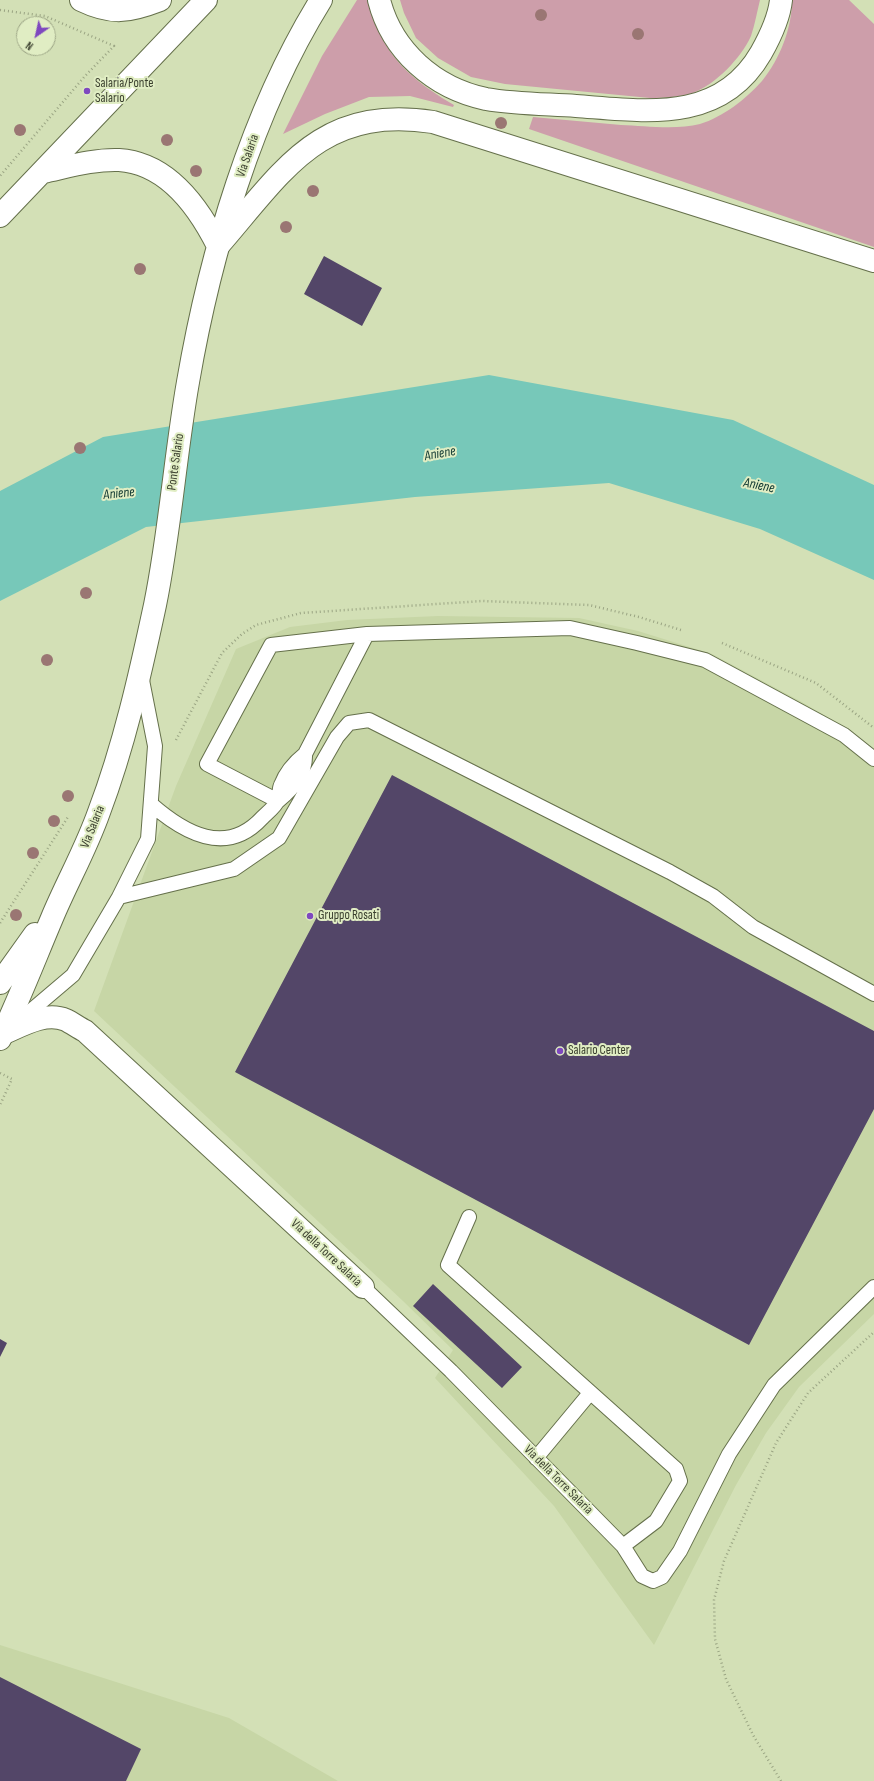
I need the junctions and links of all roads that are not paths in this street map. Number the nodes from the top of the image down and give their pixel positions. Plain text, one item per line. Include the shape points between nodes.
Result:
1 (81, 0) edge
2 (160, 0) edge
3 (206, 0) edge
4 (321, 0) edge
5 (379, 0) edge
6 (781, 0) edge
7 (43, 172) junction
8 (0, 216) edge
9 (218, 246) junction
10 (874, 262) edge
11 (199, 321) joint
12 (155, 604) joint
13 (367, 634) junction
14 (140, 670) junction
15 (874, 760) edge
16 (278, 800) junction
17 (151, 804) junction
18 (119, 897) junction
19 (58, 903) junction
20 (0, 983) edge
21 (874, 994) edge
22 (1, 1037) edge
23 (469, 1217) dead end
24 (363, 1287) joint
25 (874, 1287) edge
26 (590, 1393) junction
27 (536, 1458) junction
28 (623, 1546) junction

1 - 2 main road via 119,11 135,9
3 - 7 main road
4 - 9 main road, Via Salaria via 277,84 255,134
5 - 6 main road via 389,29 407,55 425,71 461,91 498,101 658,110 690,107 711,100 740,80 758,58 771,35
7 - 8 main road
7 - 9 main road via 111,160 144,167 165,178 183,192 199,212
9 - 10 main road via 289,164 320,140 368,121 409,118 433,122
9 - 11 main road, Via Salaria
11 - 12 main road, Ponte Salario via 186,391
12 - 14 main road, Via Salaria
13 - 15 lane via 570,628 637,643 705,660 844,735
13 - 16 lane via 305,754 306,764 292,790
13 - 16 lane via 270,645 206,764
14 - 17 lane via 155,746
14 - 19 main road, Via Salaria via 117,759 99,812
16 - 17 lane via 257,824 230,839 199,836 166,818
17 - 18 lane via 148,839
18 - 21 lane via 234,869 279,838 337,737 349,723 369,720 663,868 713,896 753,927
18 - 22 lane via 73,975
19 - 20 main road
19 - 22 main road, Via Salaria
22 - 24 main road, Via della Torre Salaria via 37,1020 51,1017 65,1020 85,1031
23 - 26 lane via 448,1265
24 - 27 lane, Via della Torre Salaria via 451,1371
25 - 28 lane, Via della Torre Salaria via 774,1384 729,1454 680,1551 662,1577 653,1581 642,1576
26 - 27 lane
26 - 28 lane via 676,1469 680,1481 656,1521
27 - 28 lane, Via della Torre Salaria

